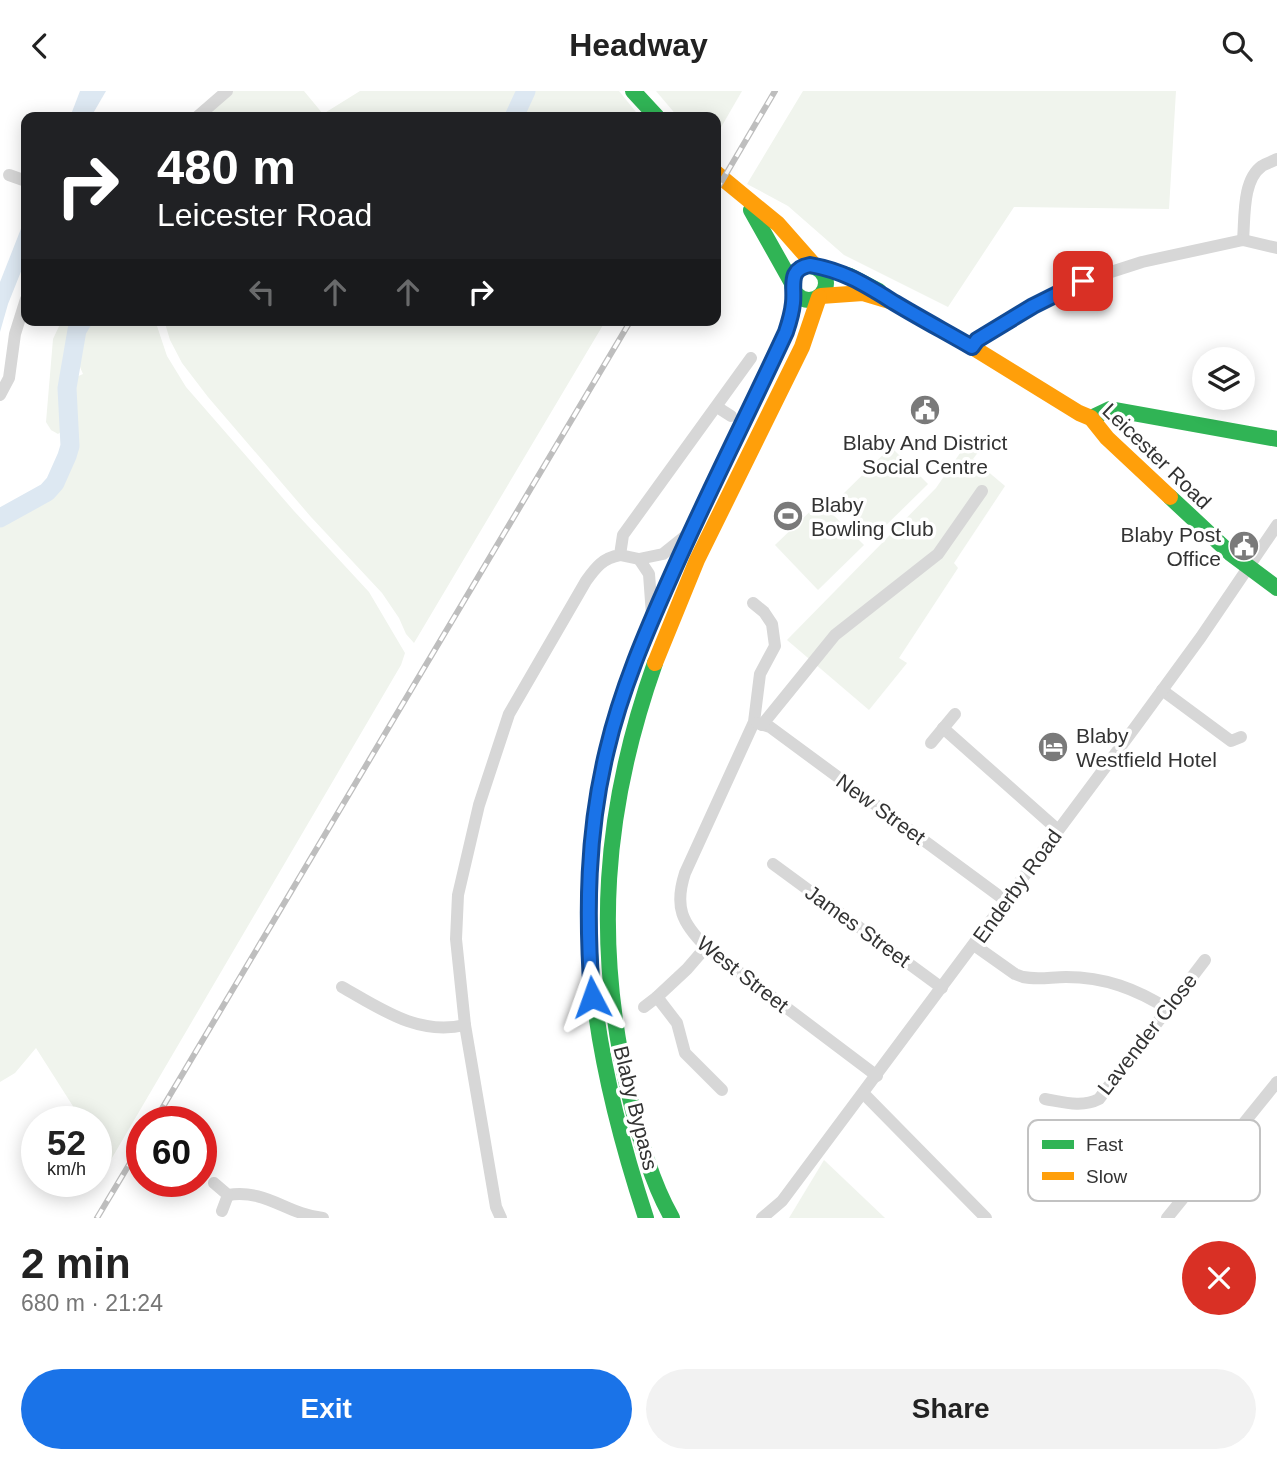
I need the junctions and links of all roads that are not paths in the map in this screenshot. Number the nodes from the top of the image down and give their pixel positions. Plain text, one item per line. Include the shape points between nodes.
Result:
1 (227, 91) edge
2 (633, 91) edge
3 (203, 112) edge
4 (652, 112) edge
5 (1277, 159) edge
6 (9, 175) dead end
7 (721, 177) edge
8 (21, 179) edge
9 (740, 194) junction
10 (1243, 240) junction
11 (1277, 248) edge
12 (817, 267) junction
13 (793, 287) junction
14 (820, 297) junction
15 (893, 302) junction
16 (21, 315) edge
17 (972, 347) junction
18 (751, 358) dead end
19 (2, 390) edge
20 (717, 407) junction
21 (731, 417) dead end
22 (1091, 418) junction
23 (1277, 438) edge
24 (982, 491) dead end
25 (1277, 525) edge
26 (691, 531) junction
27 (620, 555) junction
28 (639, 559) junction
29 (1248, 567) junction
30 (1276, 587) edge
31 (753, 603) dead end
32 (652, 619) junction
33 (1162, 690) junction
34 (955, 713) dead end
35 (758, 724) junction
36 (943, 728) junction
37 (1241, 737) dead end
38 (931, 743) dead end
39 (1058, 830) junction
40 (773, 864) dead end
41 (1006, 901) junction
42 (974, 945) junction
43 (706, 947) junction
44 (1205, 960) dead end
45 (342, 987) dead end
46 (942, 989) junction
47 (657, 997) junction
48 (644, 1007) dead end
49 (1168, 1009) junction
50 (465, 1025) junction
51 (723, 1071) dead end
52 (877, 1076) junction
53 (1277, 1082) edge
54 (864, 1094) junction
55 (1045, 1099) dead end
56 (1246, 1120) edge
57 (217, 1186) edge
58 (228, 1195) junction
59 (782, 1201) junction
60 (1181, 1201) edge
61 (222, 1211) dead end
62 (323, 1218) edge
63 (500, 1218) edge
64 (646, 1218) edge
65 (672, 1218) edge
66 (762, 1218) edge
67 (774, 1218) edge
68 (986, 1218) edge
69 (1167, 1218) edge

1 - 3 street
2 - 4 main road
5 - 10 street via 1262,167 1249,184
6 - 8 street
7 - 9 main road
9 - 12 main road via 787,232
9 - 13 main road
10 - 11 street
10 - 17 street via 1142,262 1083,281 1033,306
12 - 13 main road via 799,268
12 - 14 main road via 827,281
12 - 15 main road, Leicester Road via 862,282
13 - 14 main road via 803,299
13 - 26 main road, Blaby Bypass via 786,332
14 - 15 main road, Leicester Road via 863,293
14 - 65 main road, Blaby Bypass via 790,373 696,562 653,662 617,799 607,915 608,977 627,1092 651,1174
15 - 17 main road, Leicester Road
16 - 19 street via 9,378
17 - 22 main road, Leicester Road
18 - 20 street
20 - 21 street
20 - 27 street via 623,535
22 - 23 main road via 1110,409
22 - 29 main road, Leicester Road via 1156,485
24 - 35 street via 938,554 835,635
25 - 29 street, Enderby Road
26 - 28 street via 663,554
26 - 32 main road, Blaby Bypass
27 - 28 street
27 - 50 street via 600,563 586,581 505,726 479,805 458,895 456,939
28 - 32 street via 649,575
29 - 30 main road, Leicester Road
29 - 33 street, Enderby Road
31 - 35 street via 772,624 775,646 760,674
32 - 64 main road, Blaby Bypass via 607,750 592,829 587,911 592,997 603,1068
33 - 37 street via 1231,741
33 - 39 street, Enderby Road
34 - 36 street
35 - 41 street, New Street via 770,727
35 - 43 street, West Street via 682,883 681,913 688,930
36 - 38 street
36 - 39 street
39 - 41 street, Enderby Road
40 - 46 street, James Street
41 - 42 street, Enderby Road
42 - 46 street, Enderby Road
42 - 49 street via 1023,977 1105,981 1140,992
43 - 47 street
43 - 52 street, West Street
44 - 49 street, Lavender Close
45 - 50 street via 412,1024 436,1028
46 - 52 street, Enderby Road
47 - 48 street
47 - 51 street via 677,1023 685,1053 718,1085
49 - 55 street, Lavender Close via 1099,1099 1077,1104
50 - 63 street
52 - 54 street, Enderby Road
53 - 56 street
54 - 59 street, Enderby Road
54 - 68 street
57 - 58 street
58 - 61 street
58 - 62 street via 263,1196 291,1210
59 - 66 street, Enderby Road
59 - 67 street, Enderby Road
60 - 69 street

